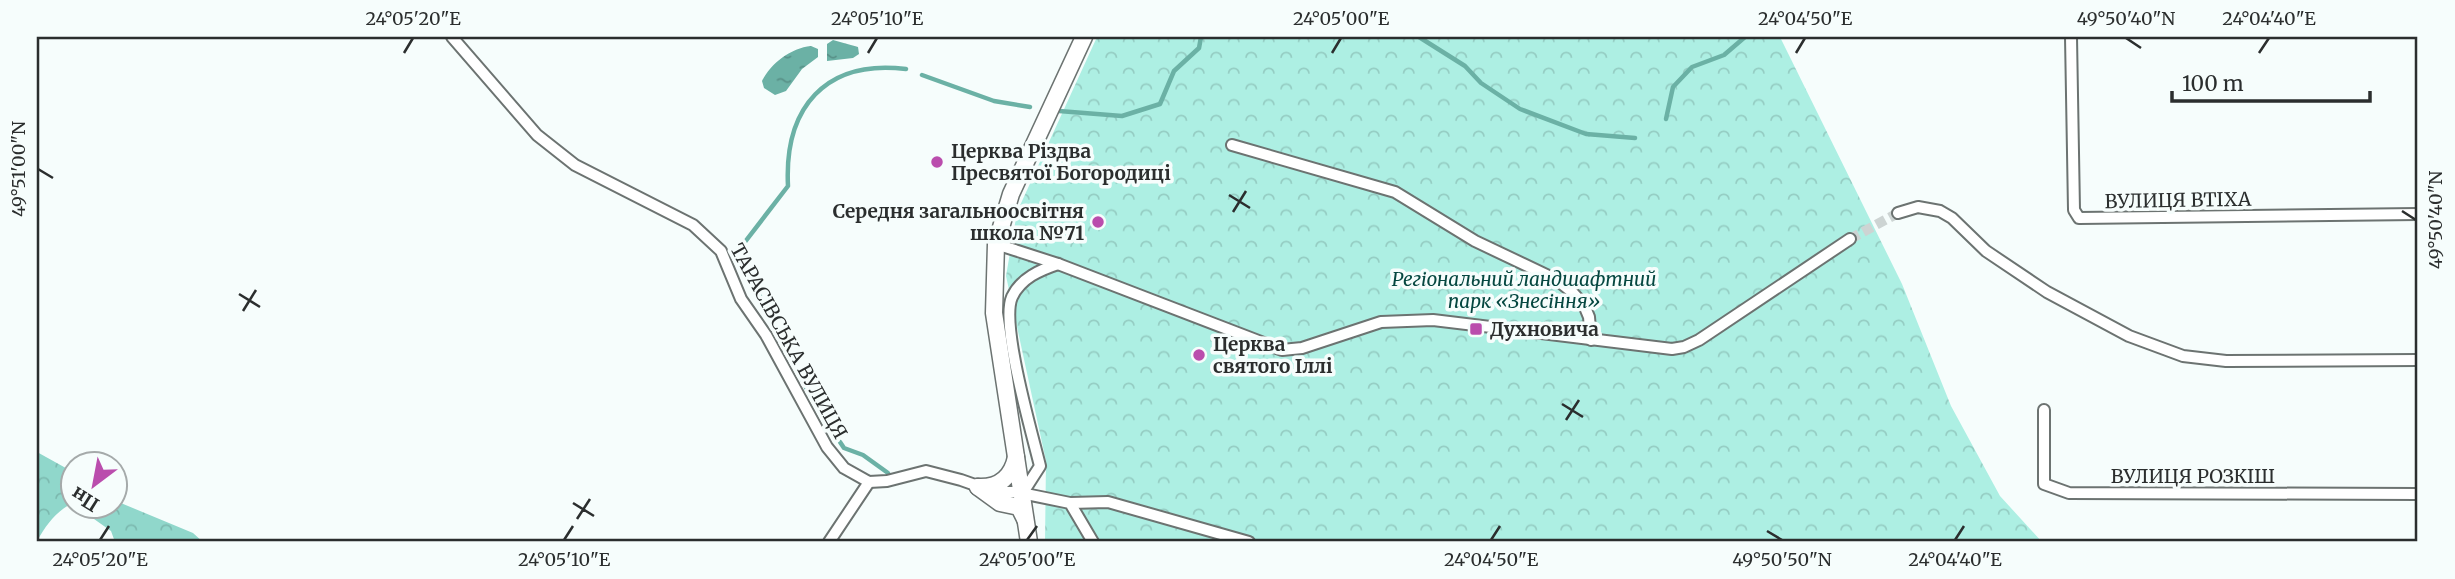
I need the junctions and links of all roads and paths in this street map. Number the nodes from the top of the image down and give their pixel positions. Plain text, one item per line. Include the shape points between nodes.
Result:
1 (452, 37) edge
2 (1084, 37) edge
3 (2071, 37) edge
4 (1232, 145) dead end
5 (1898, 213) tunnel mouth
6 (2418, 214) edge
7 (1850, 239) tunnel mouth
8 (996, 244) junction
9 (1058, 264) junction
10 (1591, 340) junction
11 (2418, 360) edge
12 (2043, 410) dead end
13 (1016, 455) junction
14 (869, 482) junction
15 (978, 487) junction
16 (1022, 494) junction
17 (2418, 494) edge
18 (1070, 503) junction
19 (1026, 521) junction
20 (828, 542) edge
21 (1030, 542) edge
22 (1093, 542) edge
23 (1249, 542) edge

1 - 14 street, ТАРАСІВСЬКА ВУЛИЦЯ via 537,135 575,165 693,225 721,251 741,299 766,335 827,447 844,468
2 - 8 main road via 1011,194
3 - 6 street, ВУЛИЦЯ ВТІХА via 2074,210 2080,218
4 - 10 street via 1395,192 1475,241 1557,280 1584,305 1590,317
5 - 11 street via 1918,207 1940,211 1986,251 2048,292 2129,336 2183,356 2226,361
7 - 10 street via 1684,347
8 - 9 street
8 - 13 main road via 994,313
9 - 10 street via 1282,350 1302,348 1381,322 1433,320
9 - 16 street via 1035,272 1012,295 1009,306 1010,337 1040,466
12 - 17 street, ВУЛИЦЯ РОЗКІШ via 2044,484 2069,494
13 - 15 main road via 1006,478 990,488
13 - 16 main road
14 - 15 street via 926,471
14 - 20 street
15 - 16 street
15 - 19 main road via 1000,503 1019,507
16 - 18 street
16 - 19 main road
18 - 22 street
18 - 23 street via 1108,502
19 - 21 main road

